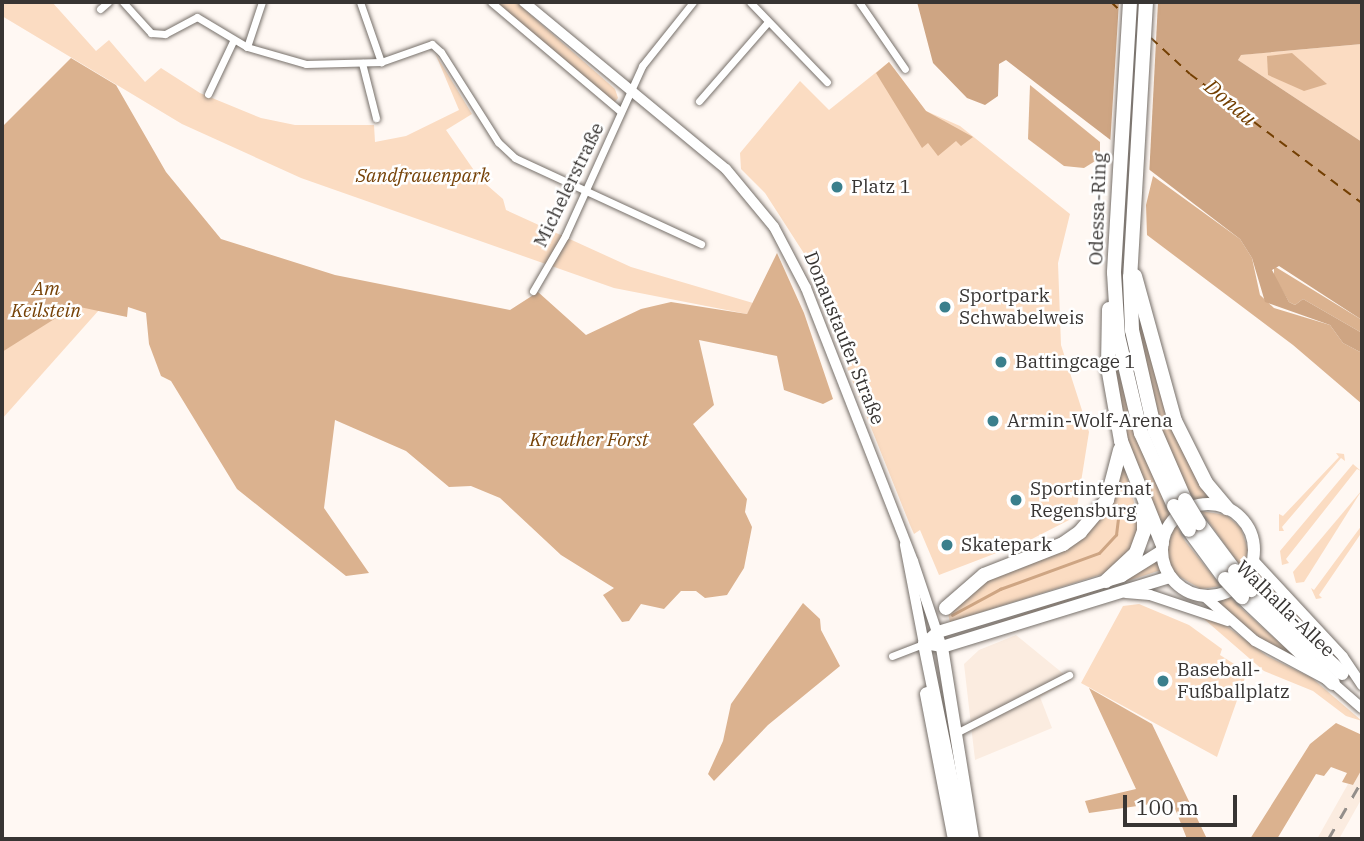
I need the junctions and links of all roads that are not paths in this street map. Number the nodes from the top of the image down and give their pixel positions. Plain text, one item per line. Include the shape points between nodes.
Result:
1 (108, 2) edge
2 (123, 2) edge
3 (262, 2) edge
4 (360, 2) edge
5 (491, 2) edge
6 (524, 2) edge
7 (693, 2) edge
8 (750, 2) edge
9 (859, 2) edge
10 (1130, 2) edge
11 (1146, 2) edge
12 (100, 9) dead end
13 (768, 22) junction
14 (233, 41) junction
15 (247, 47) junction
16 (381, 62) junction
17 (362, 63) junction
18 (905, 69) dead end
19 (827, 82) dead end
20 (631, 91) junction
21 (208, 94) dead end
22 (699, 101) dead end
23 (621, 112) junction
24 (376, 118) dead end
25 (585, 191) junction
26 (701, 244) dead end
27 (1131, 262) junction
28 (1115, 273) junction
29 (533, 291) dead end
30 (1121, 441) junction
31 (1179, 503) junction
32 (1144, 506) junction
33 (1227, 508) junction
34 (1194, 527) joint
35 (905, 545) junction
36 (1162, 547) junction
37 (1254, 560) junction
38 (1170, 577) junction
39 (1106, 588) junction
40 (1204, 596) junction
41 (946, 608) dead end
42 (1232, 622) junction
43 (938, 632) junction
44 (924, 644) junction
45 (942, 647) junction
46 (892, 656) dead end
47 (1069, 675) dead end
48 (1338, 678) junction
49 (1362, 685) edge
50 (1362, 691) edge
51 (928, 694) dead end
52 (1362, 708) edge
53 (958, 732) junction
54 (955, 839) edge
55 (964, 839) edge
56 (973, 839) edge

1 - 12 street
2 - 14 street via 150,33 165,34 197,18
3 - 15 street
4 - 16 street
5 - 23 street
6 - 20 main road, Donaustaufer Straße
7 - 20 street, Michelerstraße via 649,56
8 - 13 street
9 - 18 street
10 - 28 highway, Odessa-Ring
11 - 27 highway, Odessa-Ring
13 - 19 street
13 - 22 street
14 - 15 street
14 - 21 street
15 - 17 street via 306,64
16 - 17 street
16 - 25 street via 425,44 437,47 506,151 542,174
17 - 24 street
20 - 23 street, Michelerstraße
20 - 35 main road, Donaustaufer Straße via 726,169 784,243
23 - 25 street, Michelerstraße
25 - 26 street
25 - 29 street, Michelerstraße
27 - 31 highway, Odessa-Ring via 1132,330 1143,393
27 - 33 highway via 1175,421 1206,483
28 - 30 highway via 1107,351
28 - 31 highway, Odessa-Ring via 1118,336 1129,393 1150,456
30 - 32 highway
30 - 41 highway via 1115,481 1088,525 1063,544 984,575
31 - 34 highway, Odessa-Ring, bridge
32 - 36 highway
32 - 39 highway via 1144,531 1136,553
33 - 36 main road via 1203,504 1181,513
33 - 37 main road via 1251,534
34 - 48 highway, Walhalla-Allee, bridge via 1246,594
35 - 43 main road, Donaustaufer Straße
35 - 44 main road, Donaustaufer Straße
36 - 38 main road
36 - 39 main road
37 - 40 main road via 1241,583 1218,596
37 - 49 main road via 1343,657
38 - 39 main road
38 - 40 main road via 1191,593
39 - 42 main road via 1150,595
39 - 43 main road
39 - 45 main road
40 - 42 main road
42 - 48 main road via 1283,659
43 - 44 main road
43 - 45 main road, Donaustaufer Straße
44 - 45 main road
44 - 46 street
44 - 55 main road, Donaustaufer Straße
45 - 53 main road, Donaustaufer Straße
47 - 53 street
48 - 50 main road, Walhalla-Allee
48 - 52 main road, Walhalla-Allee
51 - 54 highway
53 - 56 main road, Donaustaufer Straße

